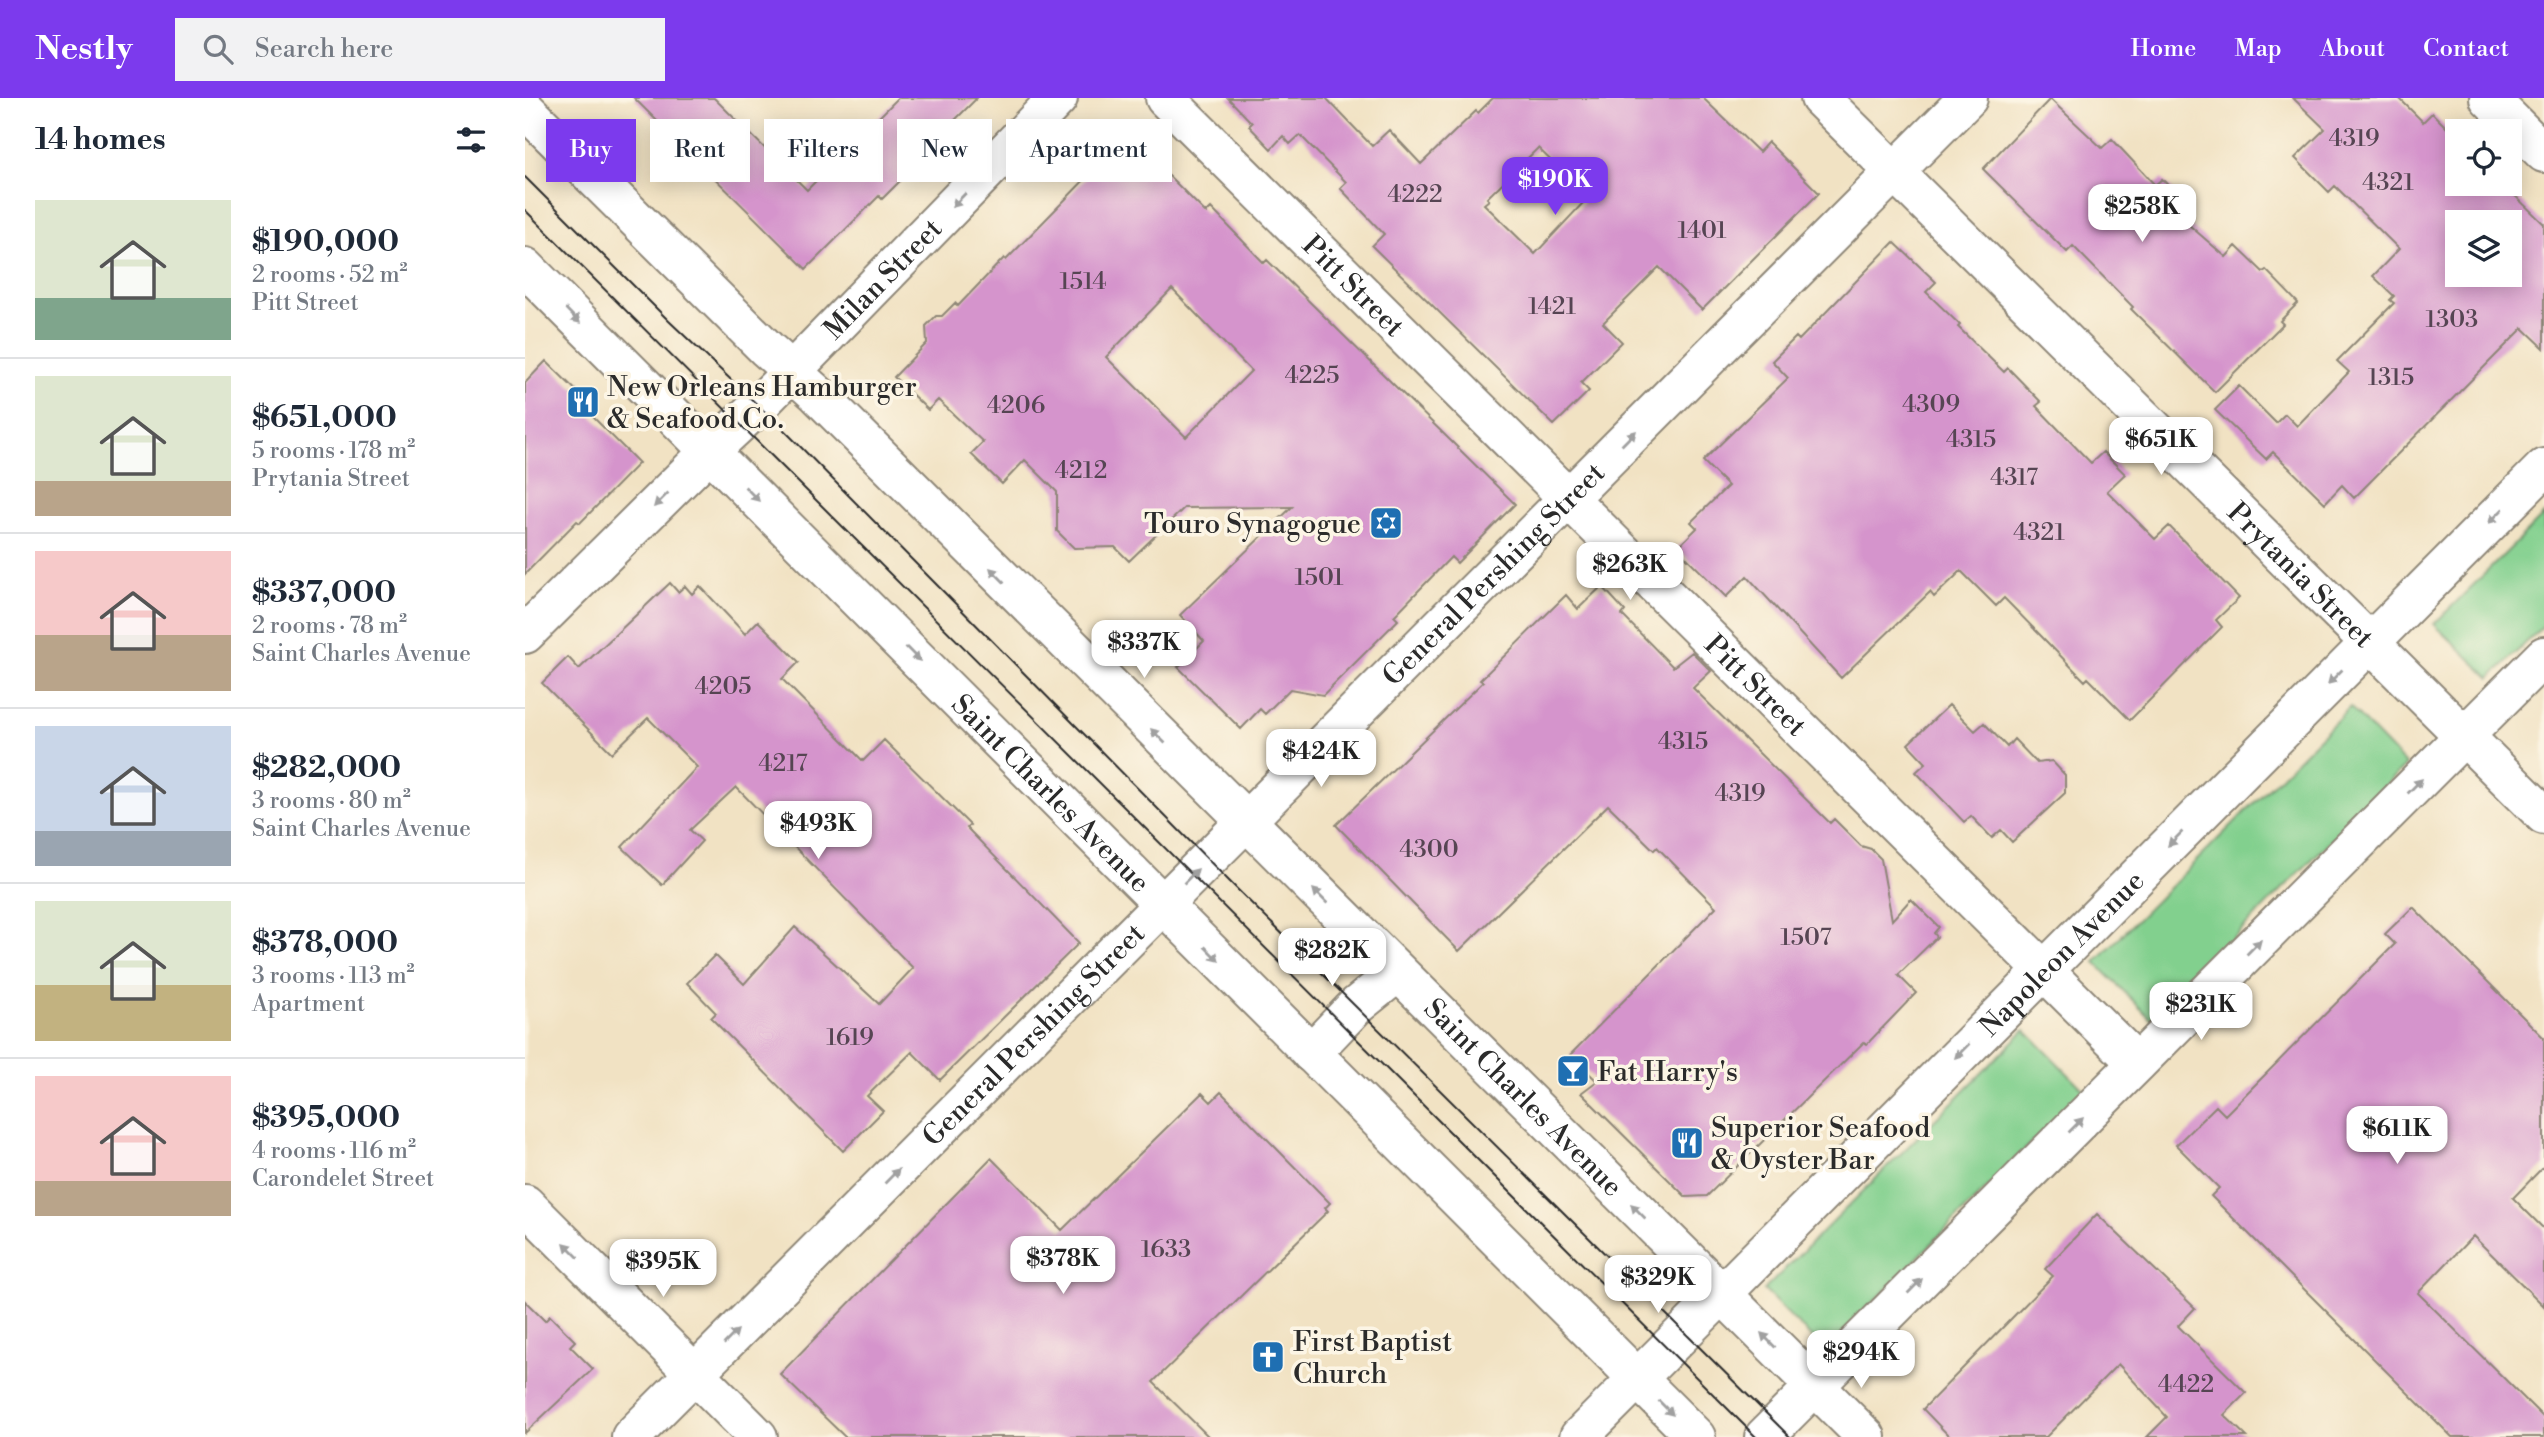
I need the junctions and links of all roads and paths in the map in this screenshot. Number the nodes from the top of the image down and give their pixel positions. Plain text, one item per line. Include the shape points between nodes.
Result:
1 (1058, 98) edge
2 (1165, 98) edge
3 (1820, 98) edge
4 (1968, 98) edge
5 (2489, 98) edge
6 (525, 109) edge
7 (2544, 153) edge
8 (1893, 173) junction
9 (525, 267) edge
10 (791, 371) junction
11 (710, 451) junction
12 (2544, 468) edge
13 (1568, 499) junction
14 (525, 634) edge
15 (2371, 642) junction
16 (2544, 656) edge
17 (2465, 735) junction
18 (2544, 815) edge
19 (1245, 822) junction
20 (1163, 905) junction
21 (2043, 970) junction
22 (1397, 973) junction
23 (1311, 1053) junction
24 (2137, 1063) junction
25 (525, 1204) edge
26 (1721, 1294) junction
27 (695, 1374) junction
28 (1637, 1378) junction
29 (1815, 1386) junction
30 (631, 1437) edge
31 (758, 1437) edge
32 (1579, 1437) edge
33 (1696, 1437) edge
34 (1764, 1437) edge
35 (1866, 1437) edge

1 -> 10 street, Milan Street
2 - 13 street, Pitt Street
3 - 8 street, Prytania Street
4 - 8 street, General Pershing Street
5 - 7 street
6 - 10 street, Saint Charles Avenue
13 -> 8 street, General Pershing Street
8 - 15 street, Prytania Street
9 -> 11 street, Saint Charles Avenue
10 - 11 street, Milan Street
19 -> 10 street, Saint Charles Avenue
11 -> 14 street, Milan Street
11 -> 20 street, Saint Charles Avenue
12 -> 15 street, Napoleon Avenue
13 - 19 street, General Pershing Street
13 - 21 street, Pitt Street
15 - 17 street, Prytania Street
15 -> 21 street, Napoleon Avenue
16 - 17 street
17 - 18 street, Prytania Street
24 -> 17 street
20 -> 19 street, General Pershing Street
22 -> 19 street, Saint Charles Avenue
20 -> 23 street, Saint Charles Avenue
27 -> 20 street, General Pershing Street
21 - 24 street, Pitt Street
21 -> 26 street, Napoleon Avenue
22 - 23 street via 1356,1006
26 -> 22 street, Saint Charles Avenue
23 - 28 street, Saint Charles Avenue
29 -> 24 street
27 -> 25 street
26 - 28 street, Napoleon Avenue
29 -> 26 street, Saint Charles Avenue
27 - 30 street, General Pershing Street
27 - 31 street
28 - 32 street, Napoleon Avenue
28 -> 33 street, Saint Charles Avenue
29 - 34 street
29 - 35 street, Saint Charles Avenue

